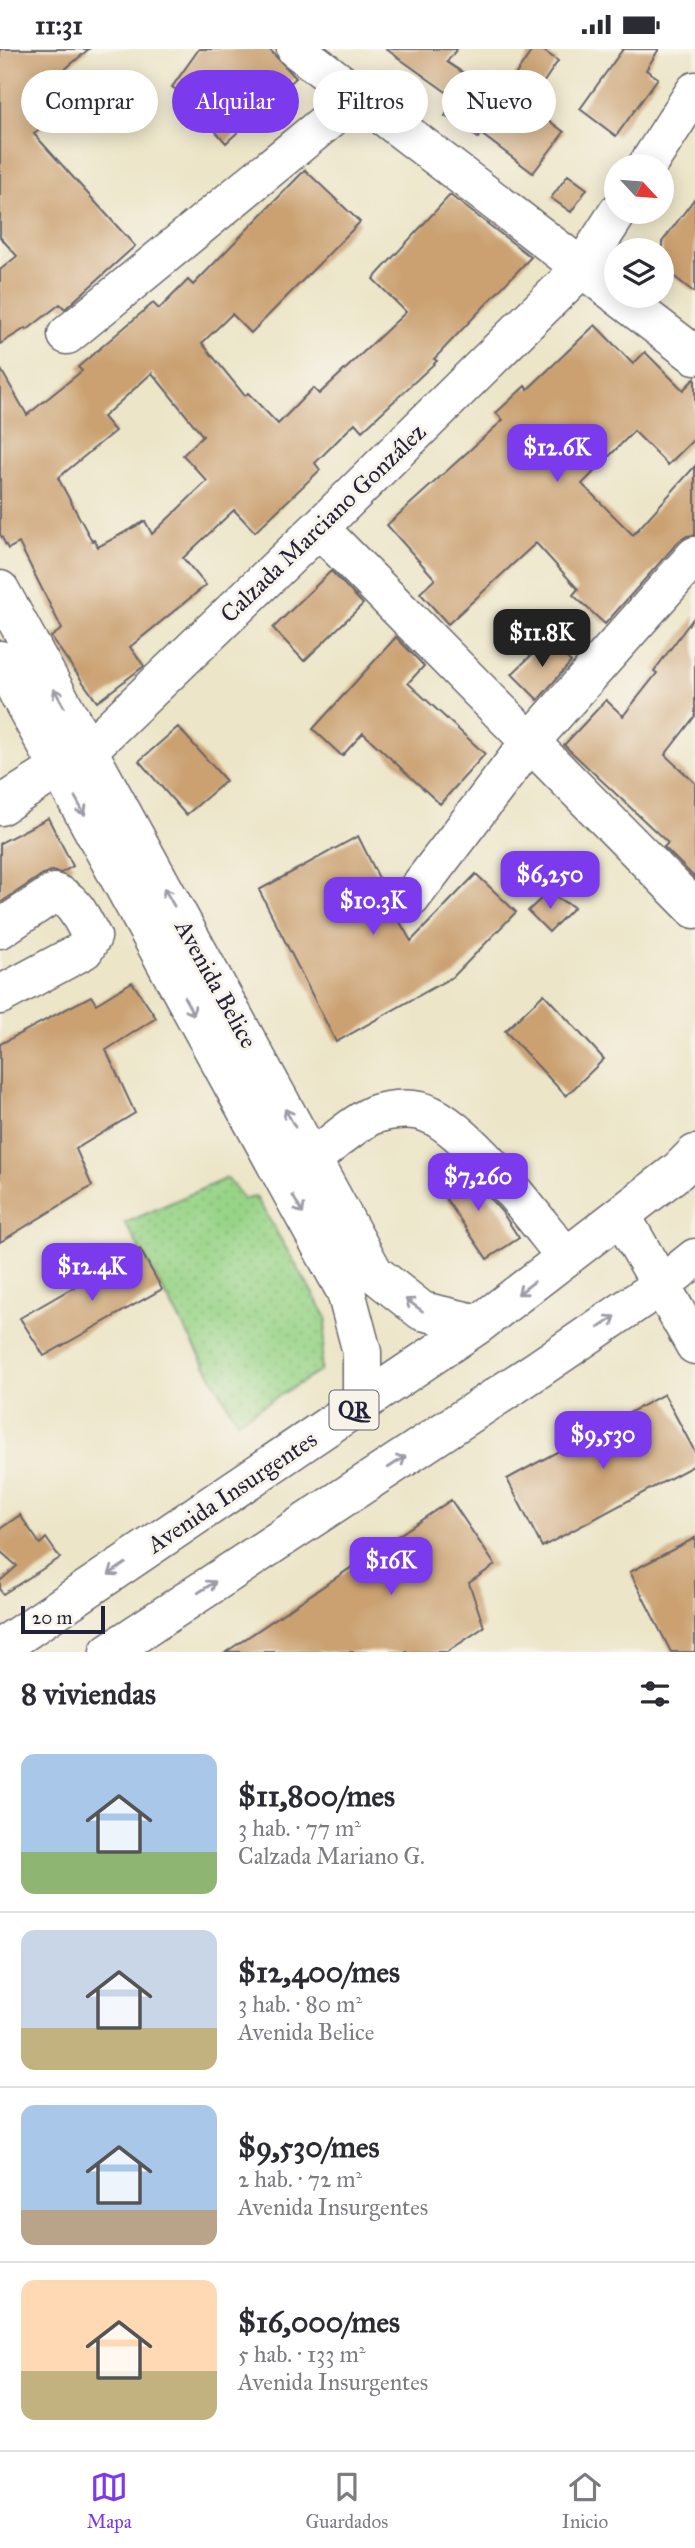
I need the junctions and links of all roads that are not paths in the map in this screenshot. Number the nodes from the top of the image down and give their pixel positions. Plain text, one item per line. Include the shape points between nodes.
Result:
1 (296, 49) edge
2 (324, 70) edge
3 (695, 91) edge
4 (313, 133) edge
5 (406, 133) edge
6 (655, 154) edge
7 (610, 224) edge
8 (582, 268) junction
9 (604, 285) edge
10 (634, 308) edge
11 (67, 335) dead end
12 (695, 355) edge
13 (320, 528) junction
14 (695, 556) edge
15 (0, 590) edge
16 (0, 660) edge
17 (530, 742) junction
18 (74, 760) junction
19 (0, 806) edge
20 (411, 898) dead end
21 (695, 909) edge
22 (0, 929) edge
23 (0, 995) edge
24 (312, 1159) junction
25 (689, 1171) edge
26 (621, 1215) junction
27 (566, 1257) junction
28 (695, 1258) edge
29 (660, 1286) junction
30 (479, 1324) junction
31 (695, 1345) edge
32 (362, 1405) junction
33 (0, 1648) edge
34 (109, 1652) edge

1 - 2 main road
3 - 6 main road
4 - 11 main road
5 - 8 main road
7 - 8 main road, Calzada Marciano González
8 - 9 main road
8 - 13 main road, Calzada Marciano González
10 - 12 main road
13 - 17 main road
13 - 18 main road, Calzada Marciano González
14 - 17 main road
18 -> 15 main road, Avenida Belice
16 - 18 main road, Avenida Belice
17 - 20 main road
17 - 21 main road
18 - 19 main road, Calzada Marciano González
24 -> 18 main road, Avenida Belice
18 -> 32 main road, Avenida Belice via 346,1291 362,1352
22 - 23 main road via 54,893 72,903 92,937 84,950
24 - 27 main road via 372,1116 421,1111 453,1129 496,1171
30 -> 24 main road, Avenida Belice via 422,1311 374,1273
25 - 26 main road, Avenida Insurgentes / QR
26 - 27 main road, Avenida Insurgentes / QR
26 - 29 main road
27 -> 30 main road, Avenida Insurgentes / QR
28 - 29 main road
29 - 31 main road
34 -> 29 main road
30 - 32 main road, Avenida Insurgentes / QR
32 -> 33 main road, Avenida Insurgentes / QR

